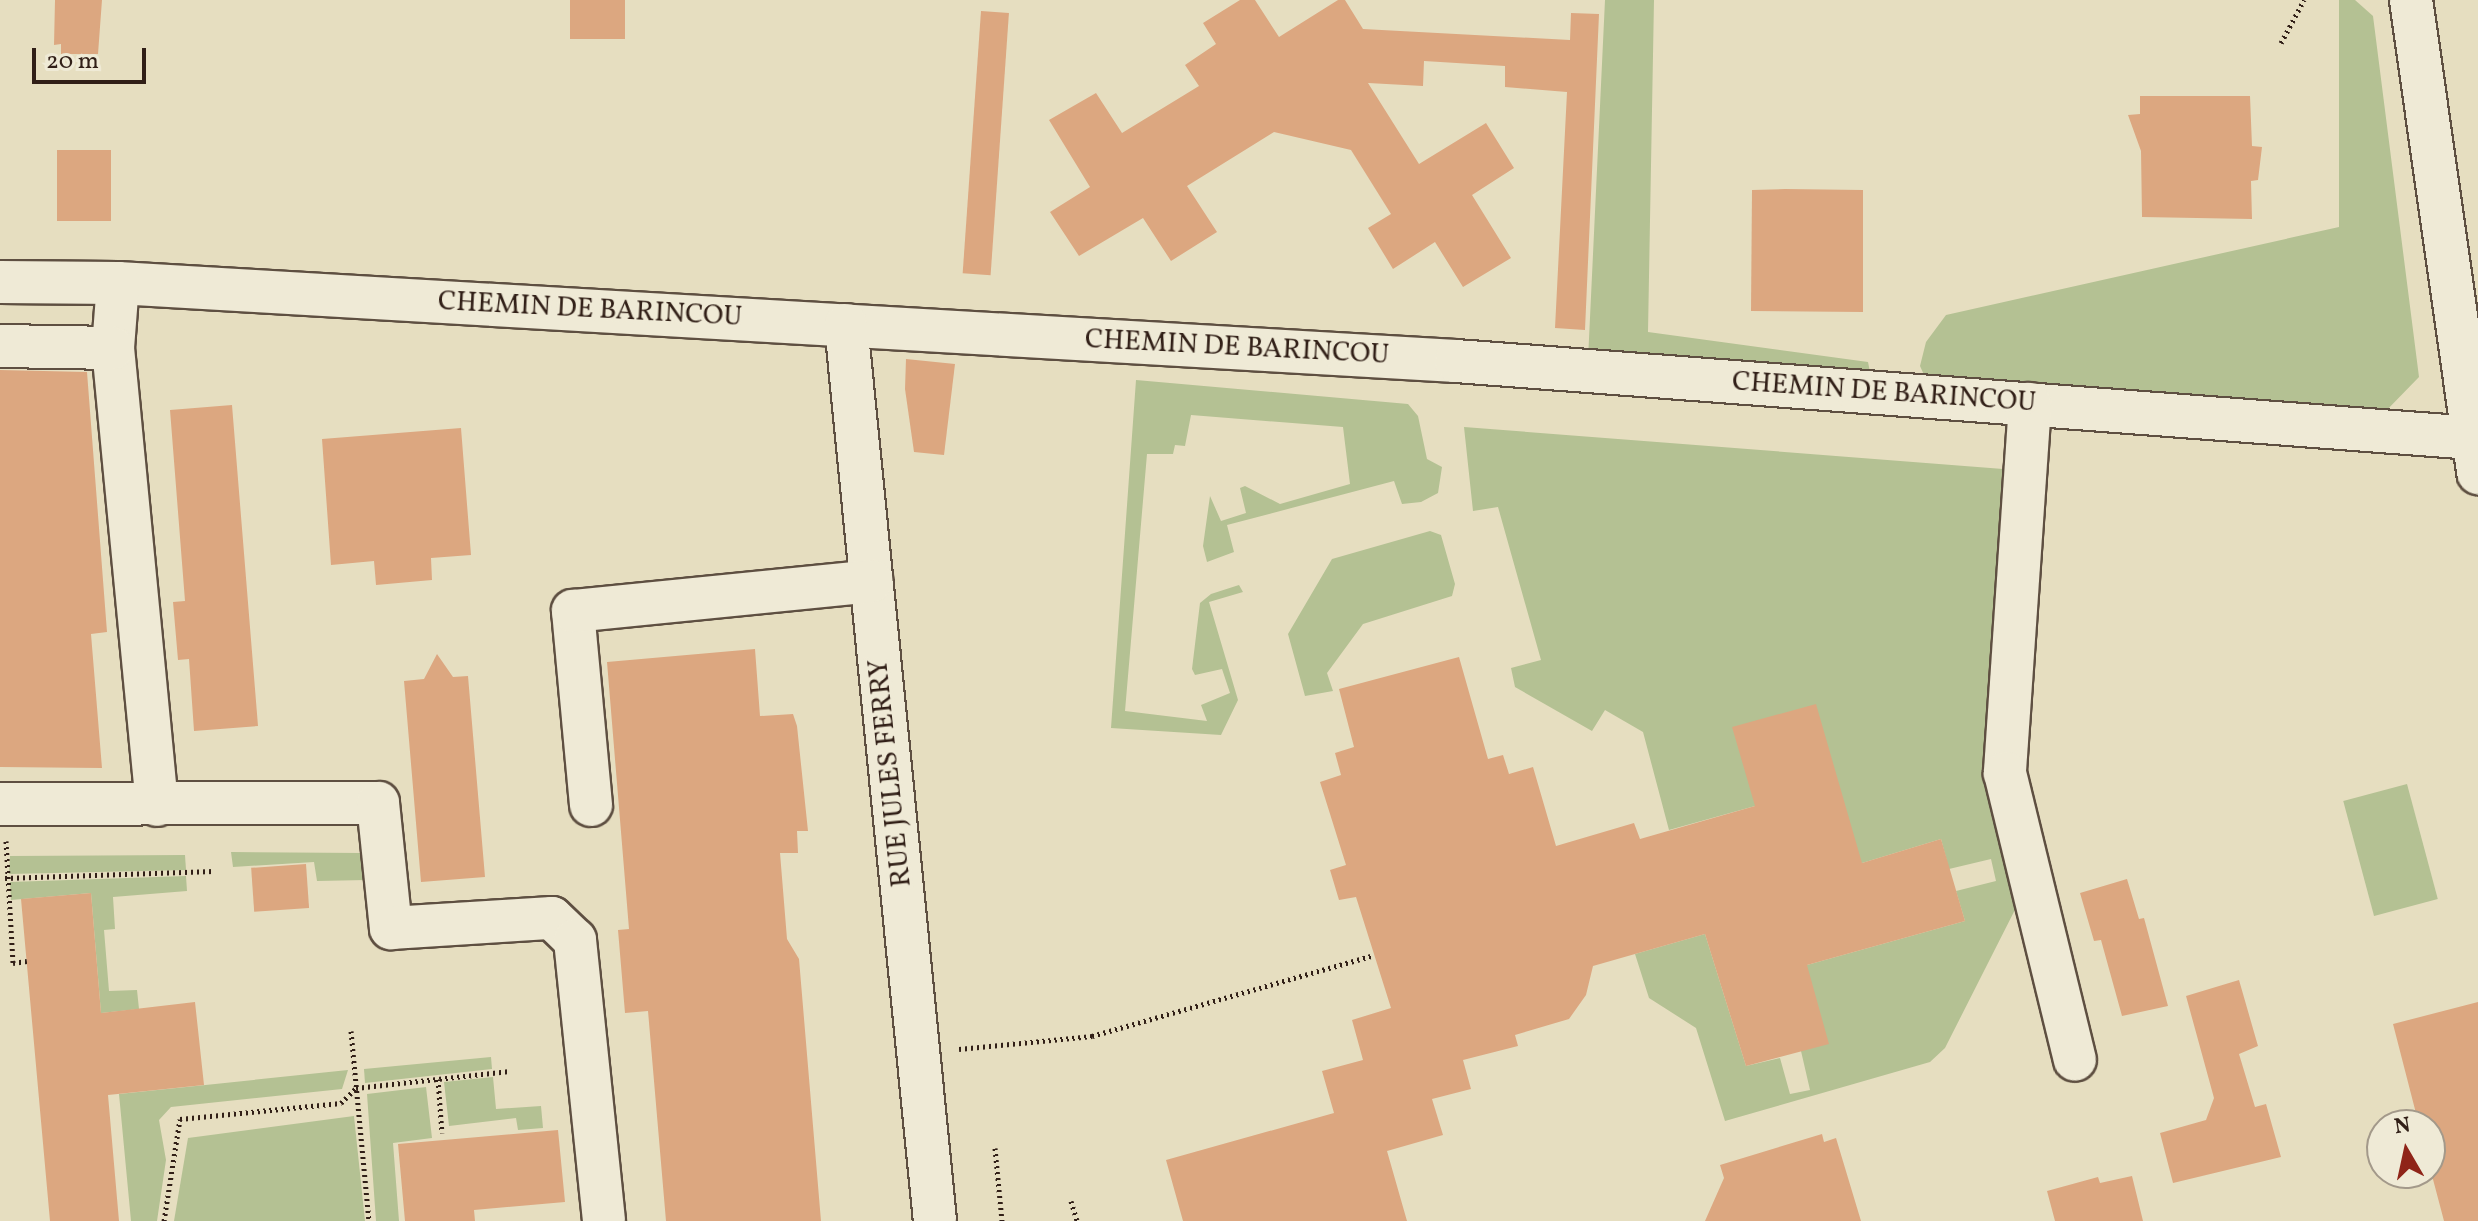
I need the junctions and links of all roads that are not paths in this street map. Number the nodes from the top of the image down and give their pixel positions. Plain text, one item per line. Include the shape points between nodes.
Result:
1 (2411, 0) edge
2 (0, 282) edge
3 (118, 283) junction
4 (846, 325) junction
5 (2468, 330) edge
6 (0, 346) edge
7 (113, 348) junction
8 (2030, 404) junction
9 (2476, 455) edge
10 (871, 581) junction
11 (3, 804) edge
12 (157, 805) junction
13 (591, 805) dead end
14 (2075, 1060) dead end
15 (604, 1221) edge
16 (935, 1221) edge

1 - 5 street
2 - 3 street, CHEMIN DE BARINCOU
3 - 4 street, CHEMIN DE BARINCOU
3 - 7 street
4 - 8 street, CHEMIN DE BARINCOU via 1456,361
4 - 10 street, RUE JULES FERRY
5 - 9 street
6 - 7 street
7 - 12 street
8 - 9 street, CHEMIN DE BARINCOU
8 - 14 street via 2005,773
10 - 13 street via 573,611
10 - 16 street, RUE JULES FERRY
11 - 12 street
12 - 15 street via 378,803 391,928 552,918 575,940

